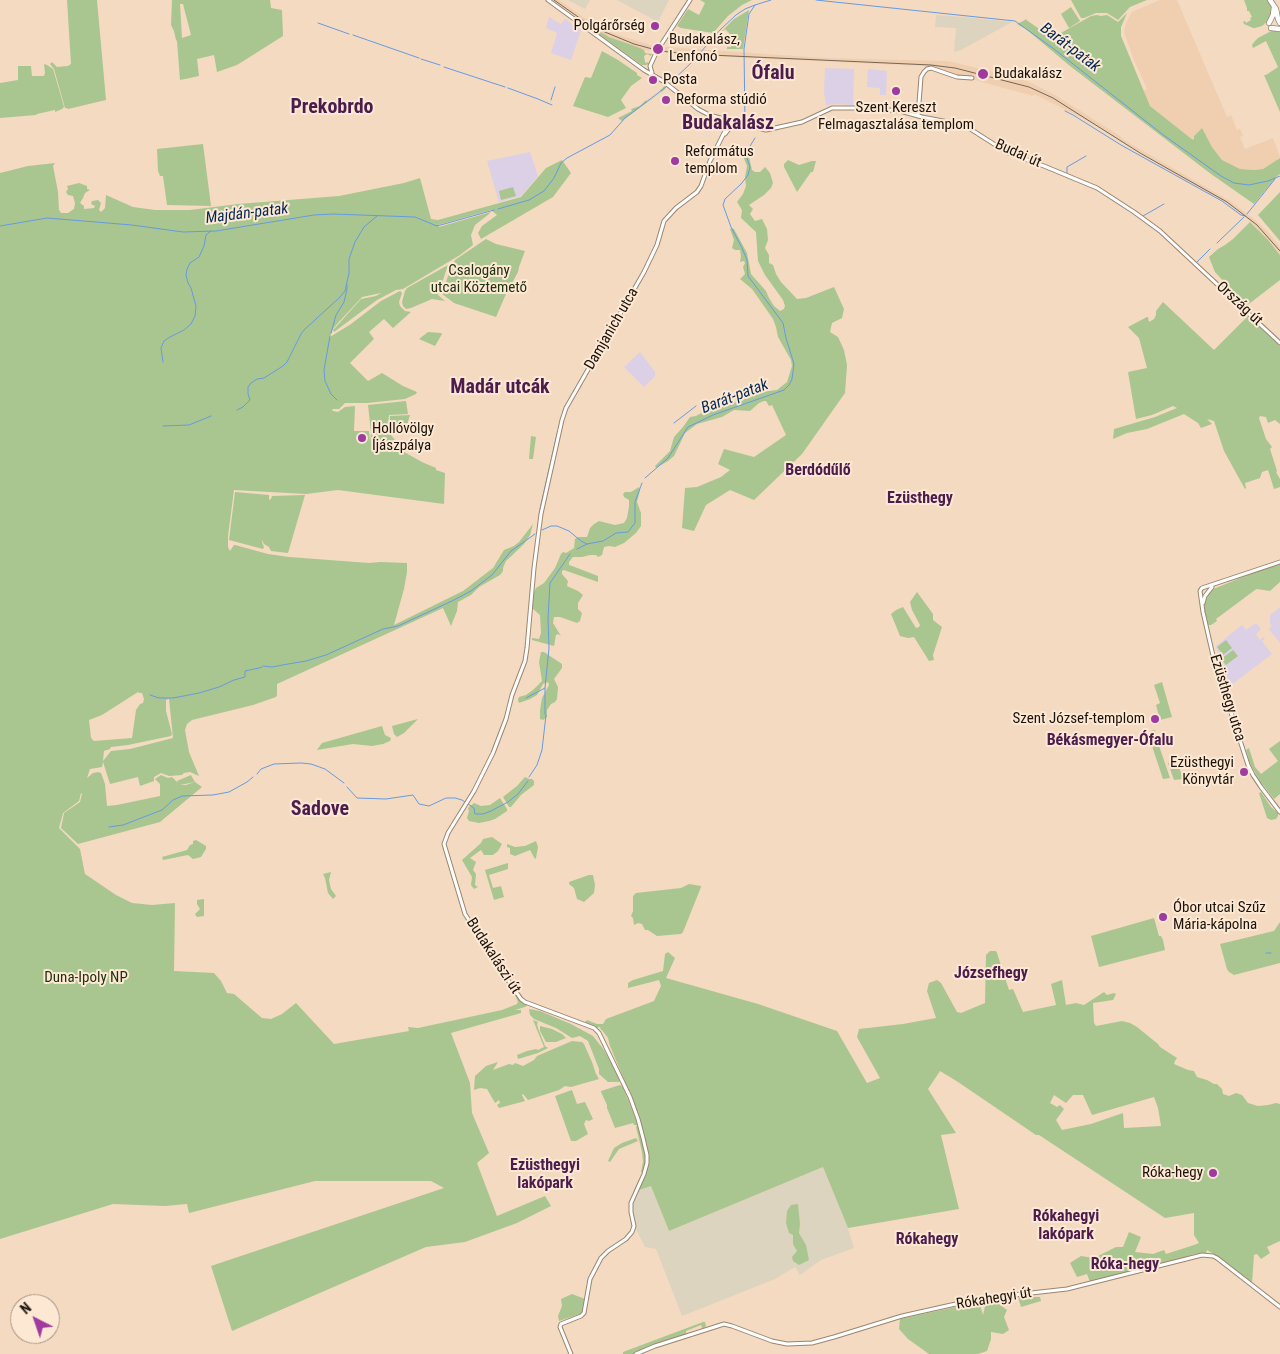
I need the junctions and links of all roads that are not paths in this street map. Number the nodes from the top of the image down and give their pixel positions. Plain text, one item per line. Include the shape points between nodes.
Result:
1 (548, 0) edge
2 (690, 0) edge
3 (1270, 0) edge
4 (1279, 19) edge
5 (649, 68) junction
6 (972, 78) dead end
7 (917, 113) junction
8 (728, 120) junction
9 (734, 122) junction
10 (722, 136) junction
11 (1197, 265) joint
12 (1280, 343) edge
13 (538, 540) joint
14 (1280, 562) edge
15 (1206, 592) junction
16 (1200, 594) junction
17 (1202, 604) junction
18 (1280, 812) edge
19 (1280, 1307) edge
20 (571, 1354) edge
21 (636, 1354) edge

1 - 5 main road via 640,67
2 - 5 main road via 658,48
3 - 4 main road
3 - 4 main road via 1274,9 1270,25
5 - 8 main road via 652,74 705,114
6 - 7 main road via 957,77 931,68 921,76
7 - 9 main road, Budai út via 835,108 799,124 768,130
7 - 11 main road, Budai út via 962,124 1008,153 1097,188 1151,223
8 - 9 main road
8 - 10 main road
9 - 10 main road
10 - 13 main road, Damjanich utca via 698,190 664,221 644,272 566,408 543,503
11 - 12 main road, Ország út
13 - 20 main road, Budakalászi út via 525,662 486,770 444,844 465,914 521,999 594,1028 599,1033 630,1097 647,1155 646,1167 630,1207 632,1232 601,1258 590,1279 584,1313 560,1325
14 - 15 main road via 1214,585
15 - 16 main road via 1202,596
15 - 16 main road via 1200,590
15 - 17 main road
16 - 17 main road, Ezüsthegy utca
17 - 18 main road, Ezüsthegy utca via 1214,660 1248,765
19 - 21 main road, Rókahegyi út via 1214,1256 1202,1255 1067,1289 978,1300 902,1316 812,1343 772,1341 728,1324

